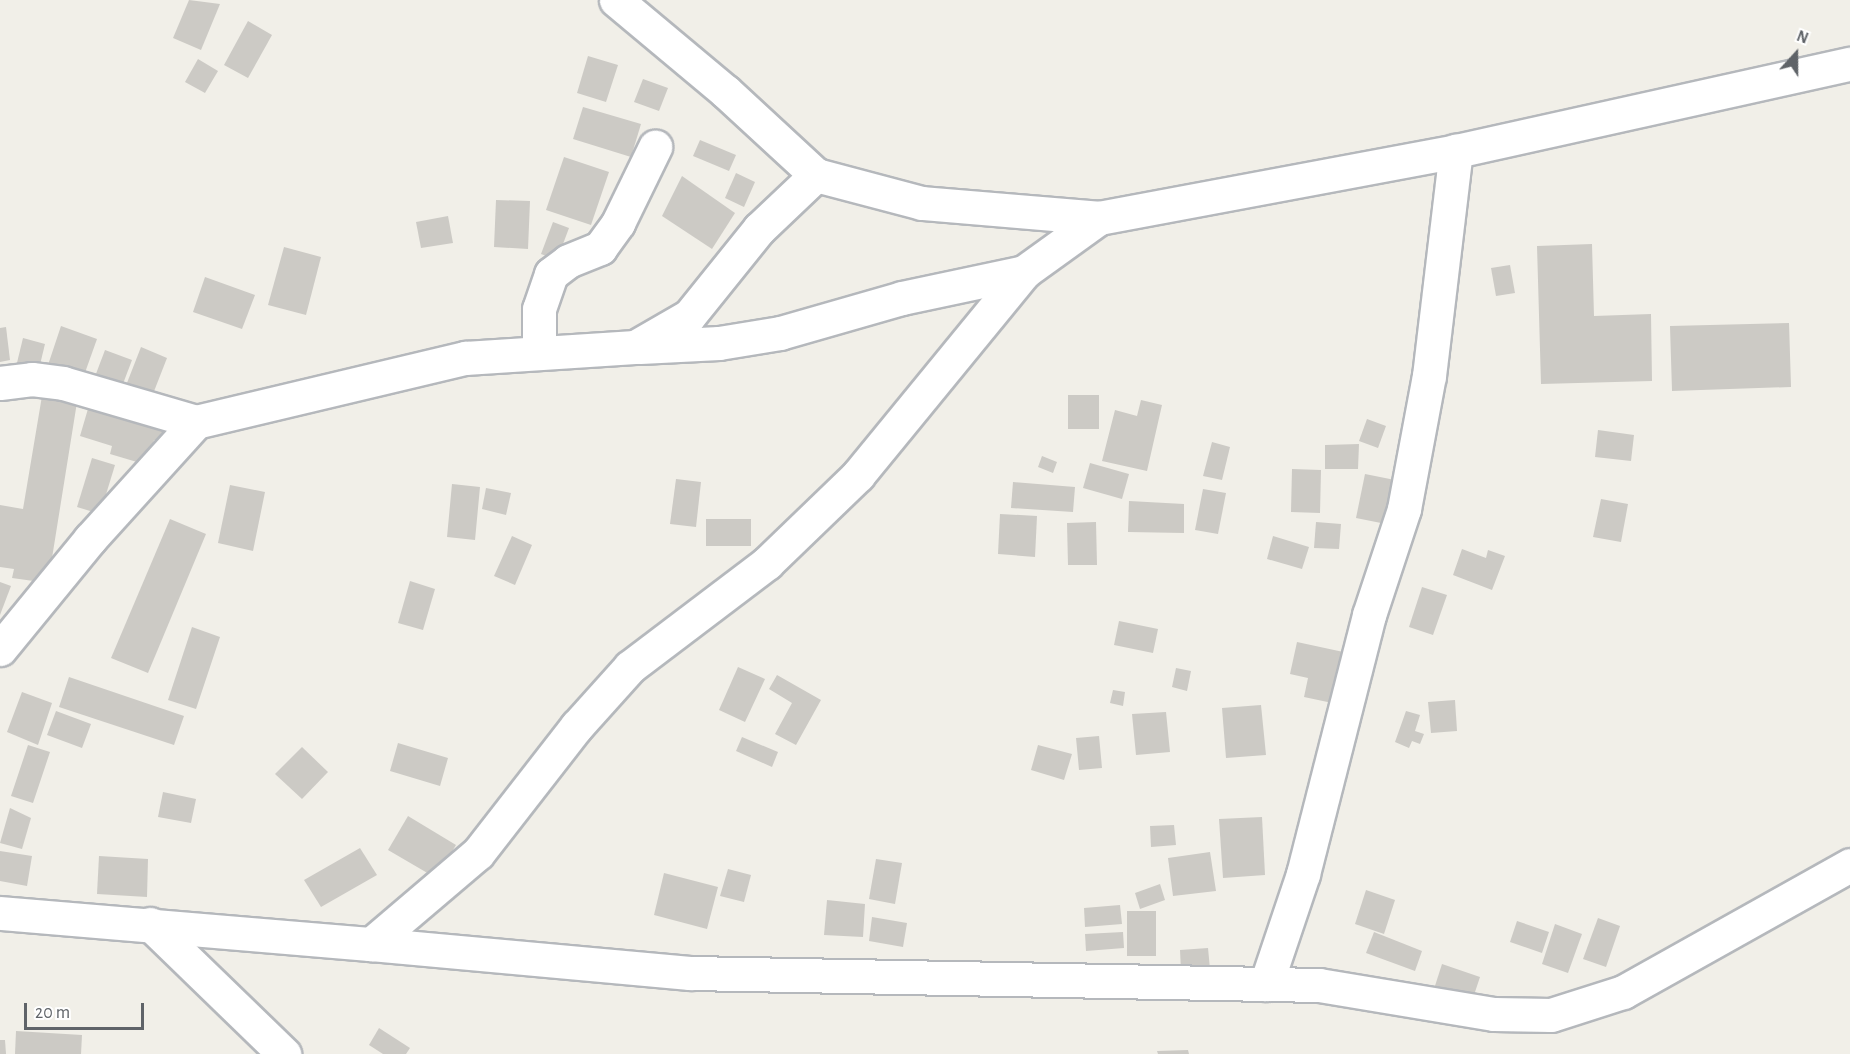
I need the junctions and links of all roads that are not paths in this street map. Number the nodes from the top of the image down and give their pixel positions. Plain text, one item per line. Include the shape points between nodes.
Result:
1 (616, 0) edge
2 (1850, 64) edge
3 (655, 147) dead end
4 (1456, 151) junction
5 (816, 175) junction
6 (1099, 218) junction
7 (1023, 272) junction
8 (635, 348) junction
9 (539, 353) junction
10 (0, 383) edge
11 (196, 422) junction
12 (0, 649) edge
13 (1850, 866) edge
14 (0, 914) edge
15 (150, 924) junction
16 (371, 944) junction
17 (1266, 984) junction
18 (284, 1054) edge

1 - 5 street via 725,91
2 - 4 street
3 - 9 street via 618,223 600,248 568,261 551,274 538,309
4 - 6 street
4 - 17 street via 1429,376 1404,509 1369,615 1303,874
5 - 6 street via 922,203
5 - 8 street via 759,230 689,316
6 - 7 street
7 - 8 street via 902,298 780,333 719,343
7 - 16 street via 858,475 767,562 630,668 577,726 478,853
8 - 9 street
9 - 11 street via 465,358
10 - 11 street via 32,379 63,383
11 - 12 street via 90,539
13 - 17 street via 1623,992 1551,1015 1494,1014 1319,985
14 - 15 street
15 - 16 street
15 - 18 street
16 - 17 street via 690,973

